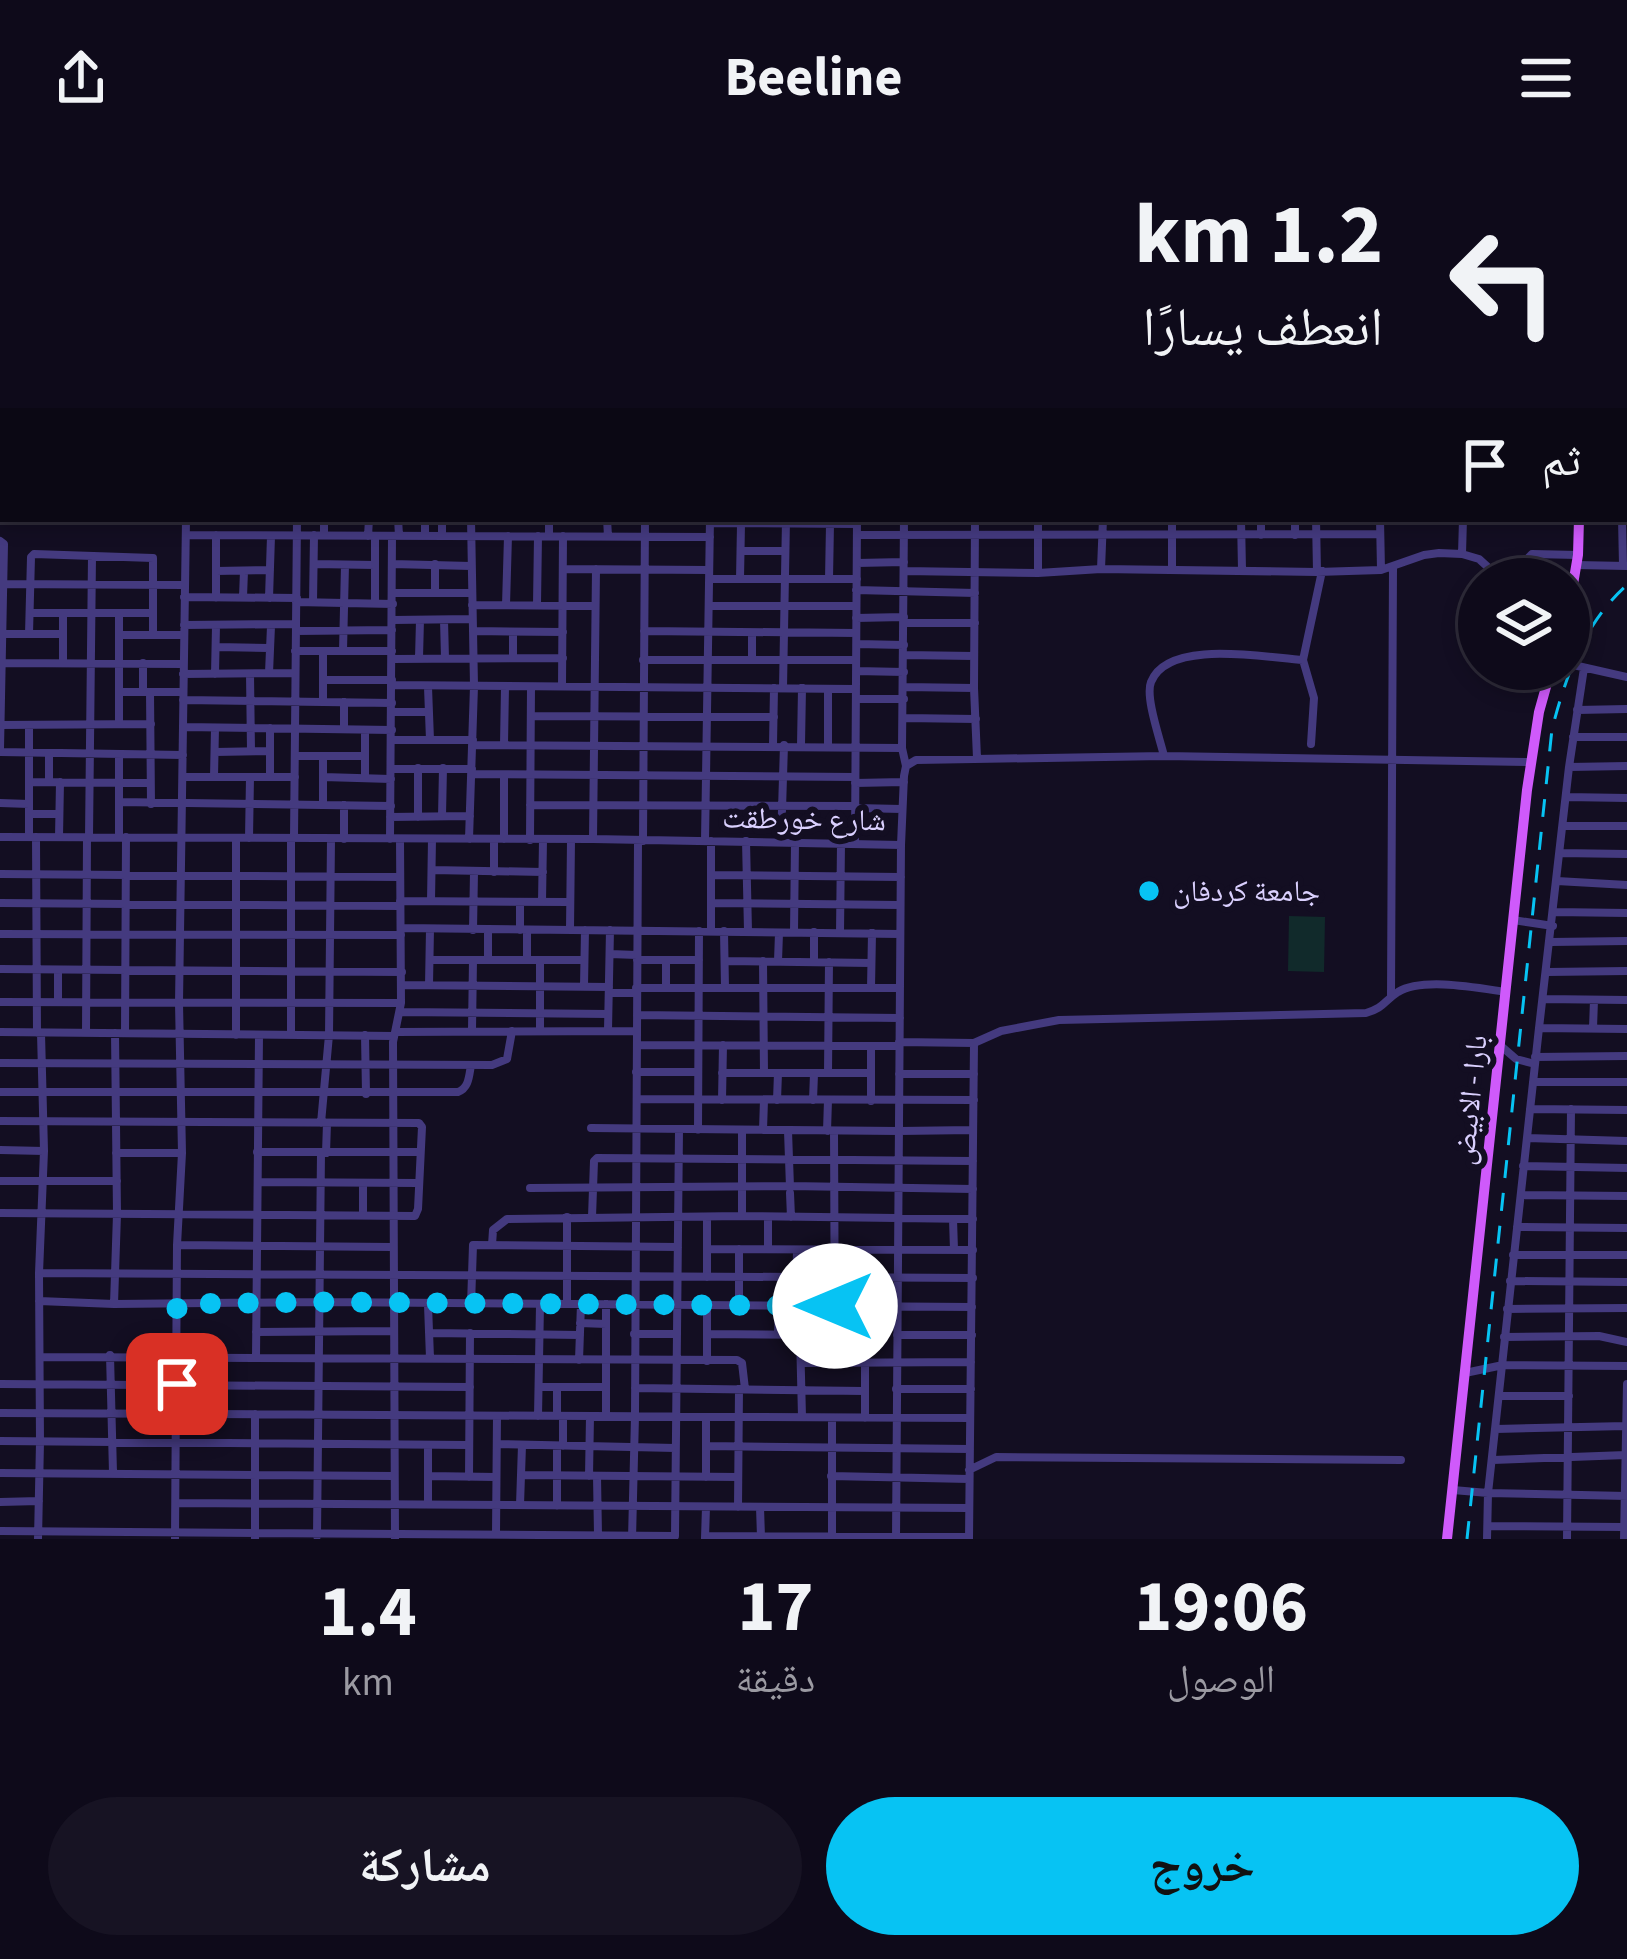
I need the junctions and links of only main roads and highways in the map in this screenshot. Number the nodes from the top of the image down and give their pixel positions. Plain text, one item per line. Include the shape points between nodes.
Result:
1 (1579, 522) edge
2 (1577, 558) edge
3 (1545, 690) edge
4 (1447, 1539) edge

1 - 2 main road
3 - 4 main road, بارا - الابيض via 1512,920

